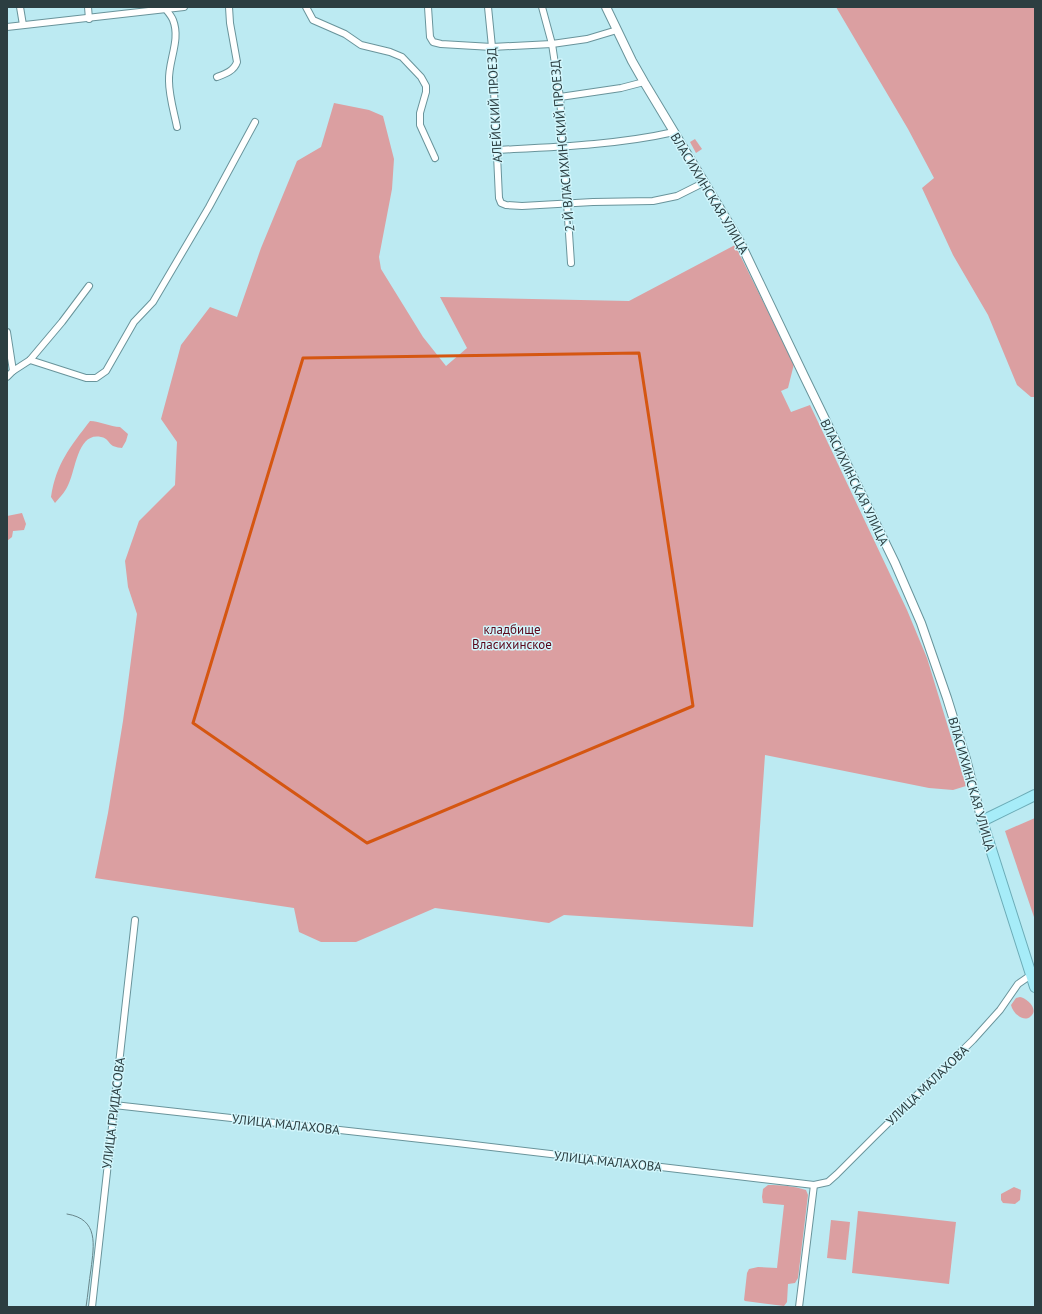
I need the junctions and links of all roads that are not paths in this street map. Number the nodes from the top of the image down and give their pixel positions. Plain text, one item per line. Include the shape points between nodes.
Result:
1 (20, 7) edge
2 (88, 7) edge
3 (184, 7) edge
4 (229, 7) edge
5 (306, 7) edge
6 (428, 7) edge
7 (488, 7) edge
8 (542, 7) edge
9 (606, 7) edge
10 (165, 8) edge
11 (89, 19) junction
12 (23, 26) junction
13 (7, 27) edge
14 (617, 30) junction
15 (552, 44) junction
16 (492, 48) junction
17 (217, 77) dead end
18 (644, 82) junction
19 (560, 97) junction
20 (255, 122) dead end
21 (176, 127) dead end
22 (674, 132) junction
23 (564, 146) junction
24 (496, 150) junction
25 (435, 158) dead end
26 (705, 182) junction
27 (568, 203) junction
28 (571, 263) dead end
29 (89, 286) dead end
30 (7, 332) edge
31 (30, 360) junction
32 (13, 371) junction
33 (7, 377) edge
34 (1035, 795) edge
35 (982, 821) junction
36 (135, 920) dead end
37 (1031, 975) junction
38 (1035, 987) edge
39 (114, 1105) junction
40 (814, 1185) junction
41 (92, 1307) edge
42 (799, 1307) edge

1 - 12 street
2 - 11 street
3 - 10 street
4 - 17 street via 237,62 231,71
5 - 25 street via 313,20 345,34 361,45 402,57 421,77 426,92 420,113 420,125
6 - 16 street via 430,37 433,42
7 - 16 street, АЛЕЙСКИЙ ПРОЕЗД
8 - 15 street, 2-Й ВЛАСИХИНСКИЙ ПРОЕЗД
9 - 14 street, ВЛАСИХИНСКАЯ УЛИЦА
10 - 11 street
10 - 21 street via 173,18 175,35 169,82
11 - 12 street
12 - 13 street
14 - 15 street via 588,39
14 - 18 street, ВЛАСИХИНСКАЯ УЛИЦА
15 - 16 street
15 - 19 street, 2-Й ВЛАСИХИНСКИЙ ПРОЕЗД
16 - 24 street, АЛЕЙСКИЙ ПРОЕЗД
18 - 19 street
18 - 22 street, ВЛАСИХИНСКАЯ УЛИЦА
19 - 23 street, 2-Й ВЛАСИХИНСКИЙ ПРОЕЗД
20 - 31 street via 169,276 153,302 134,322 106,371 96,378 86,378
22 - 23 street via 647,138
22 - 26 street, ВЛАСИХИНСКАЯ УЛИЦА
23 - 24 street
23 - 27 street, 2-Й ВЛАСИХИНСКИЙ ПРОЕЗД
24 - 27 street, АЛЕЙСКИЙ ПРОЕЗД via 500,203 522,206
26 - 27 street via 677,196 653,201
26 - 35 street, ВЛАСИХИНСКАЯ УЛИЦА via 750,260 895,562 921,623 947,698
27 - 28 street, 2-Й ВЛАСИХИНСКИЙ ПРОЕЗД
29 - 31 street
30 - 32 street
31 - 32 street
32 - 33 street
34 - 35 highway
35 - 37 highway, ВЛАСИХИНСКАЯ УЛИЦА
36 - 39 street, УЛИЦА ГРИДАСОВА
37 - 38 highway, ВЛАСИХИНСКАЯ УЛИЦА
37 - 40 street, УЛИЦА МАЛАХОВА via 1018,984 1000,1010 973,1040 837,1174 828,1182
39 - 40 street, УЛИЦА МАЛАХОВА
39 - 41 street, УЛИЦА ГРИДАСОВА
40 - 42 street

